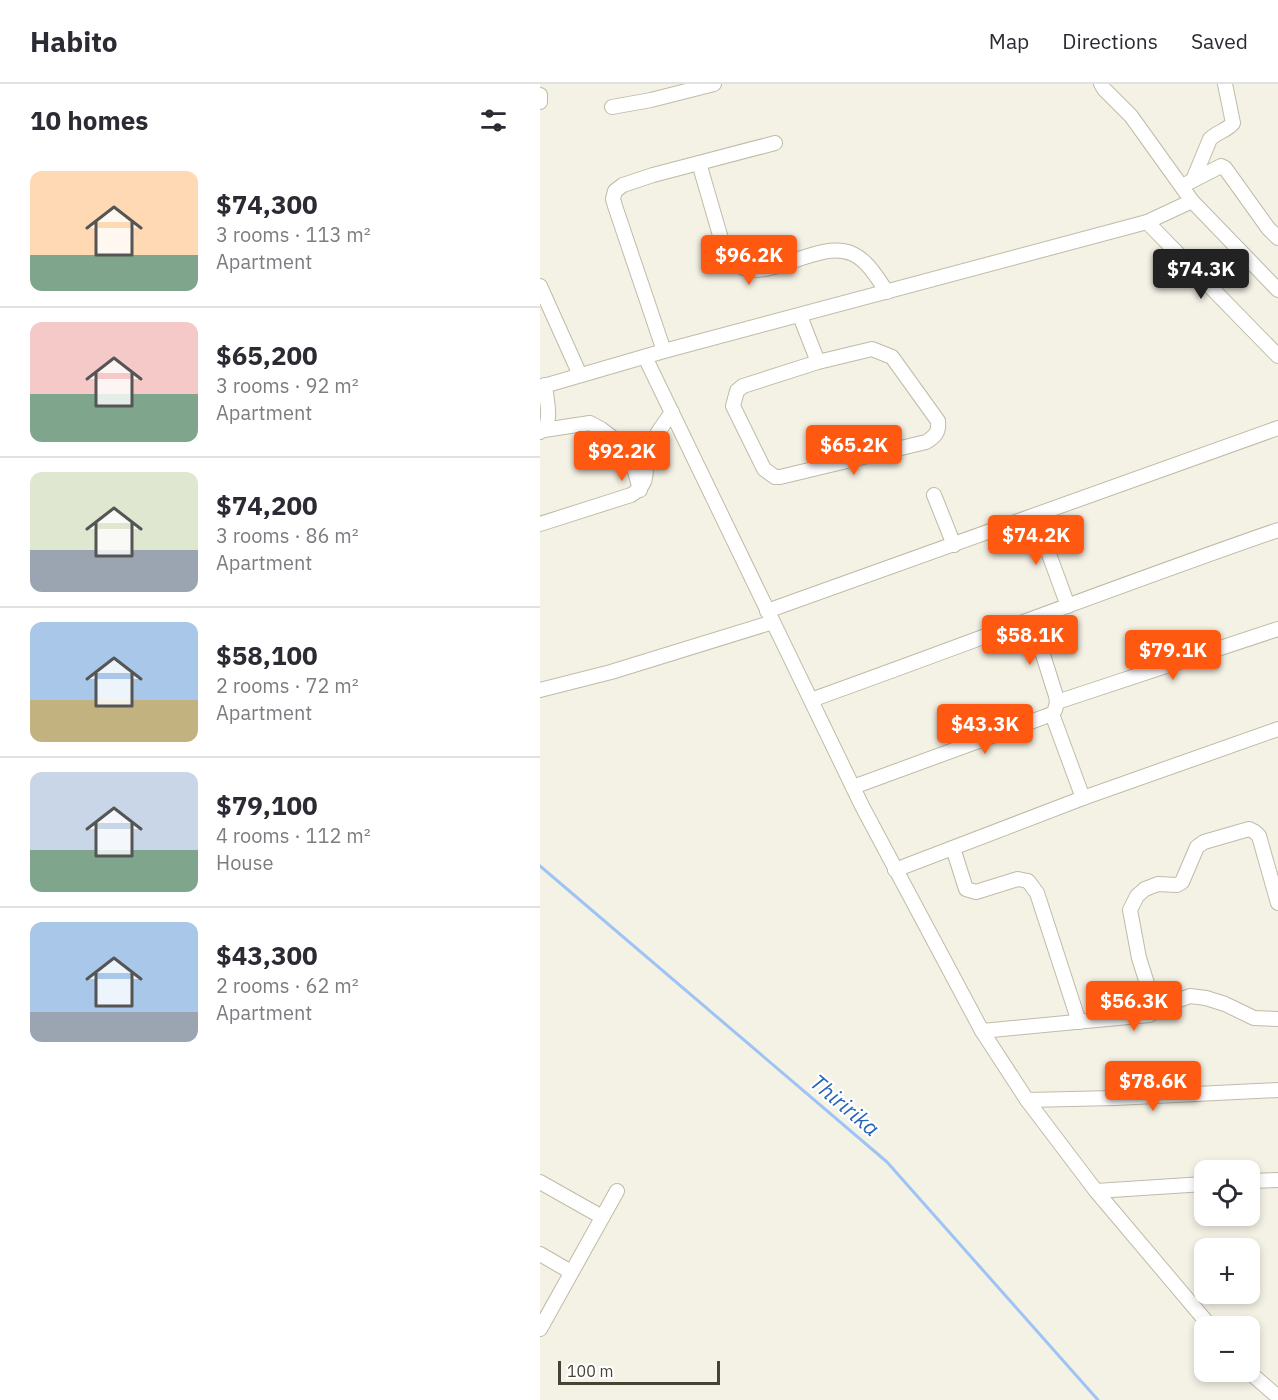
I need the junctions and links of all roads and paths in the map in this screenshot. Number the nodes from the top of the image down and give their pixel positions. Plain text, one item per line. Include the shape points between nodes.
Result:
1 (714, 84) edge
2 (1101, 84) edge
3 (1225, 84) edge
4 (540, 95) edge
5 (540, 102) edge
6 (612, 107) dead end
7 (775, 143) dead end
8 (699, 163) junction
9 (1187, 183) junction
10 (1192, 201) junction
11 (1147, 222) junction
12 (1278, 238) edge
13 (540, 286) edge
14 (1278, 290) edge
15 (887, 292) junction
16 (800, 316) junction
17 (664, 351) junction
18 (1278, 356) edge
19 (645, 357) junction
20 (818, 362) junction
21 (580, 375) junction
22 (543, 386) edge
23 (672, 412) junction
24 (1278, 428) edge
25 (542, 431) edge
26 (640, 490) junction
27 (934, 495) dead end
28 (1035, 516) junction
29 (540, 524) edge
30 (1278, 530) edge
31 (954, 544) junction
32 (1068, 606) junction
33 (770, 617) junction
34 (1032, 620) junction
35 (1278, 629) edge
36 (540, 690) edge
37 (811, 700) junction
38 (1055, 708) junction
39 (1278, 729) edge
40 (854, 787) junction
41 (1083, 798) junction
42 (953, 848) junction
43 (895, 870) junction
44 (1278, 903) edge
45 (1156, 1012) junction
46 (1278, 1019) edge
47 (1080, 1022) junction
48 (982, 1031) junction
49 (1278, 1090) edge
50 (1027, 1100) junction
51 (1278, 1180) edge
52 (1260, 1181) edge
53 (540, 1182) edge
54 (1194, 1185) edge
55 (616, 1191) dead end
56 (1096, 1191) junction
57 (602, 1217) junction
58 (540, 1254) edge
59 (571, 1272) junction
60 (1202, 1316) edge
61 (540, 1329) edge
62 (1260, 1381) edge
63 (1277, 1396) edge

1 - 6 street
2 - 9 street
3 - 9 street via 1233,123 1210,140
4 - 5 street
7 - 8 street
8 - 15 street via 724,249 742,268 753,271 829,251 845,252 859,257
8 - 17 street via 623,185 615,191 613,199
9 - 10 street
9 - 12 street via 1218,166 1225,168
10 - 11 street
10 - 14 street
11 - 15 street
11 - 18 street
13 - 21 street
15 - 16 street
16 - 17 street
16 - 20 street
17 - 19 street
19 - 21 street
19 - 23 street
20 - 20 street via 743,386 734,397 733,406 770,474 780,477 926,442 939,430 938,421 892,357 872,349
21 - 22 street
22 - 25 street via 549,424
23 - 26 street via 649,450 645,482
23 - 33 street
24 - 28 street
25 - 26 street via 590,423 601,429 621,444 632,460
26 - 29 street
27 - 31 street
28 - 31 street
28 - 32 street
30 - 32 street
31 - 33 street
32 - 34 street
33 - 36 street via 611,672
33 - 37 street
34 - 37 street
34 - 38 street
35 - 38 street
37 - 40 street
38 - 40 street
38 - 41 street
39 - 41 street
40 - 43 street
41 - 42 street
42 - 43 street
42 - 47 street via 966,889 976,892 1018,879 1028,881 1037,893
43 - 48 street
44 - 45 street via 1259,836 1249,830 1204,842 1197,847 1182,882 1158,884 1137,896 1130,910 1139,958
45 - 46 street via 1190,996 1206,998 1254,1018
45 - 47 street
47 - 48 street
48 - 50 street
49 - 50 street
50 - 56 street
51 - 52 street
53 - 57 street
54 - 56 street
55 - 57 street
56 - 60 street
57 - 59 street
58 - 59 street
59 - 61 street
62 - 63 street

